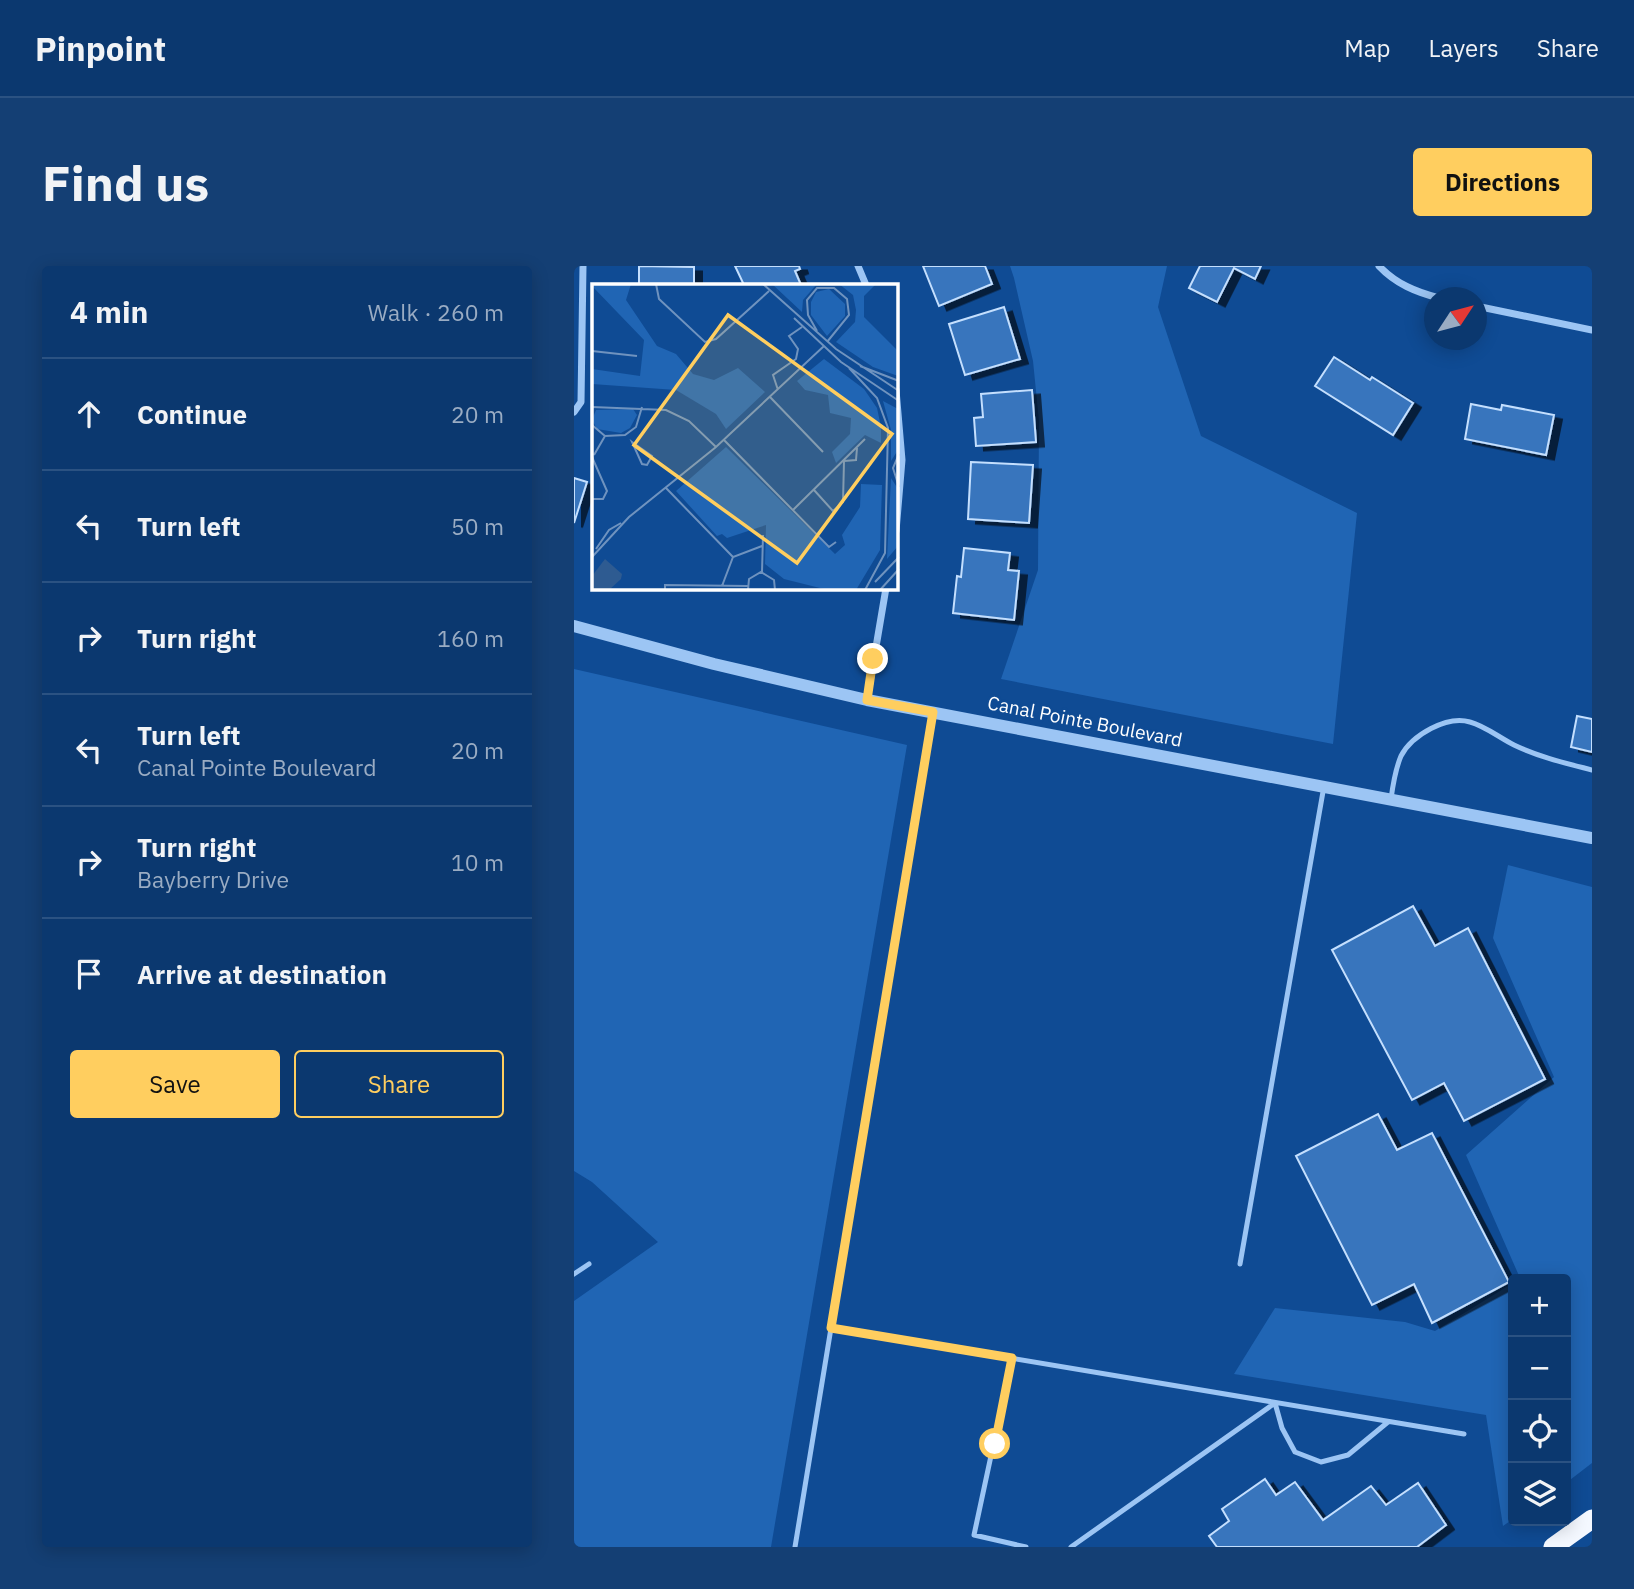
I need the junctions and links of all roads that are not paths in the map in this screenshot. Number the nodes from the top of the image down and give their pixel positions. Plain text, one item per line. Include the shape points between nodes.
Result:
1 (583, 266) edge
2 (858, 266) edge
3 (1379, 266) edge
4 (866, 284) edge
5 (1424, 294) edge
6 (1487, 308) edge
7 (1592, 330) edge
8 (574, 412) edge
9 (898, 413) edge
10 (898, 507) edge
11 (886, 590) edge
12 (574, 626) edge
13 (867, 700) junction
14 (933, 712) junction
15 (1592, 769) edge
16 (1324, 786) junction
17 (1391, 799) junction
18 (1592, 838) edge
19 (589, 1264) dead end
20 (1240, 1265) dead end
21 (574, 1274) edge
22 (831, 1328) junction
23 (1012, 1358) junction
24 (1275, 1403) junction
25 (1389, 1422) junction
26 (1464, 1434) dead end
27 (1592, 1519) edge
28 (795, 1547) edge
29 (1026, 1547) edge
30 (1071, 1547) edge
31 (1553, 1547) edge

1 - 8 street via 581,402
2 - 4 street
3 - 5 street via 1400,284
6 - 7 street
9 - 10 street via 902,460
11 - 13 street
12 - 13 street, Canal Pointe Boulevard
13 - 14 street, Canal Pointe Boulevard
14 - 16 street, Canal Pointe Boulevard
14 - 22 lane
15 - 17 lane via 1517,746 1470,722 1448,721 1421,735 1403,753
16 - 17 street, Canal Pointe Boulevard
16 - 20 lane
17 - 18 street, Canal Pointe Boulevard
19 - 21 lane
22 - 23 lane
22 - 28 lane
23 - 24 lane
23 - 29 lane via 974,1535
24 - 25 lane
24 - 25 lane via 1295,1452 1321,1462 1348,1455
24 - 30 lane
25 - 26 lane
27 - 31 highway

